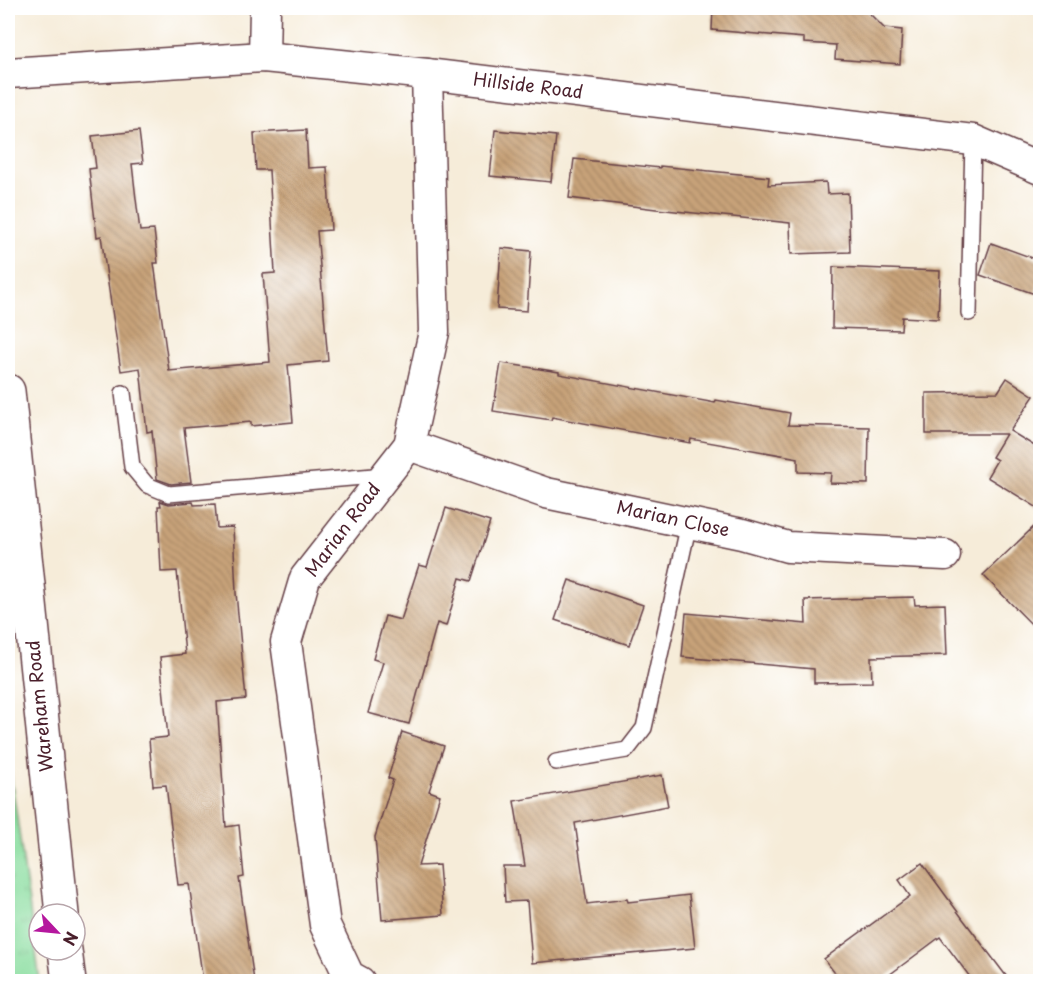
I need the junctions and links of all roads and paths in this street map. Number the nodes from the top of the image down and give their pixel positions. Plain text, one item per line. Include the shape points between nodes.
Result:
1 (265, 8) edge
2 (264, 57) junction
3 (8, 73) edge
4 (427, 74) junction
5 (973, 140) junction
6 (1041, 169) edge
7 (969, 313) dead end
8 (8, 391) edge
9 (123, 393) dead end
10 (409, 445) junction
11 (386, 475) junction
12 (689, 523) junction
13 (945, 555) dead end
14 (556, 762) dead end
15 (61, 902) edge
16 (67, 962) edge
17 (69, 981) edge
18 (360, 981) edge

1 - 2 street
2 - 3 street, Hillside Road
2 - 4 street, Hillside Road
4 - 5 street, Hillside Road
4 - 10 street, Marian Road via 434,333
5 - 6 street, Hillside Road
5 - 7 lane
8 - 15 street, Wareham Road
9 - 11 lane via 132,467 147,485 169,494
10 - 11 street, Marian Road
10 - 12 street, Marian Close via 546,493
11 - 18 street, Marian Road via 306,578 286,642 325,925 349,976
12 - 13 street, Marian Close via 788,547
12 - 14 lane via 644,728 627,750
16 - 17 street

